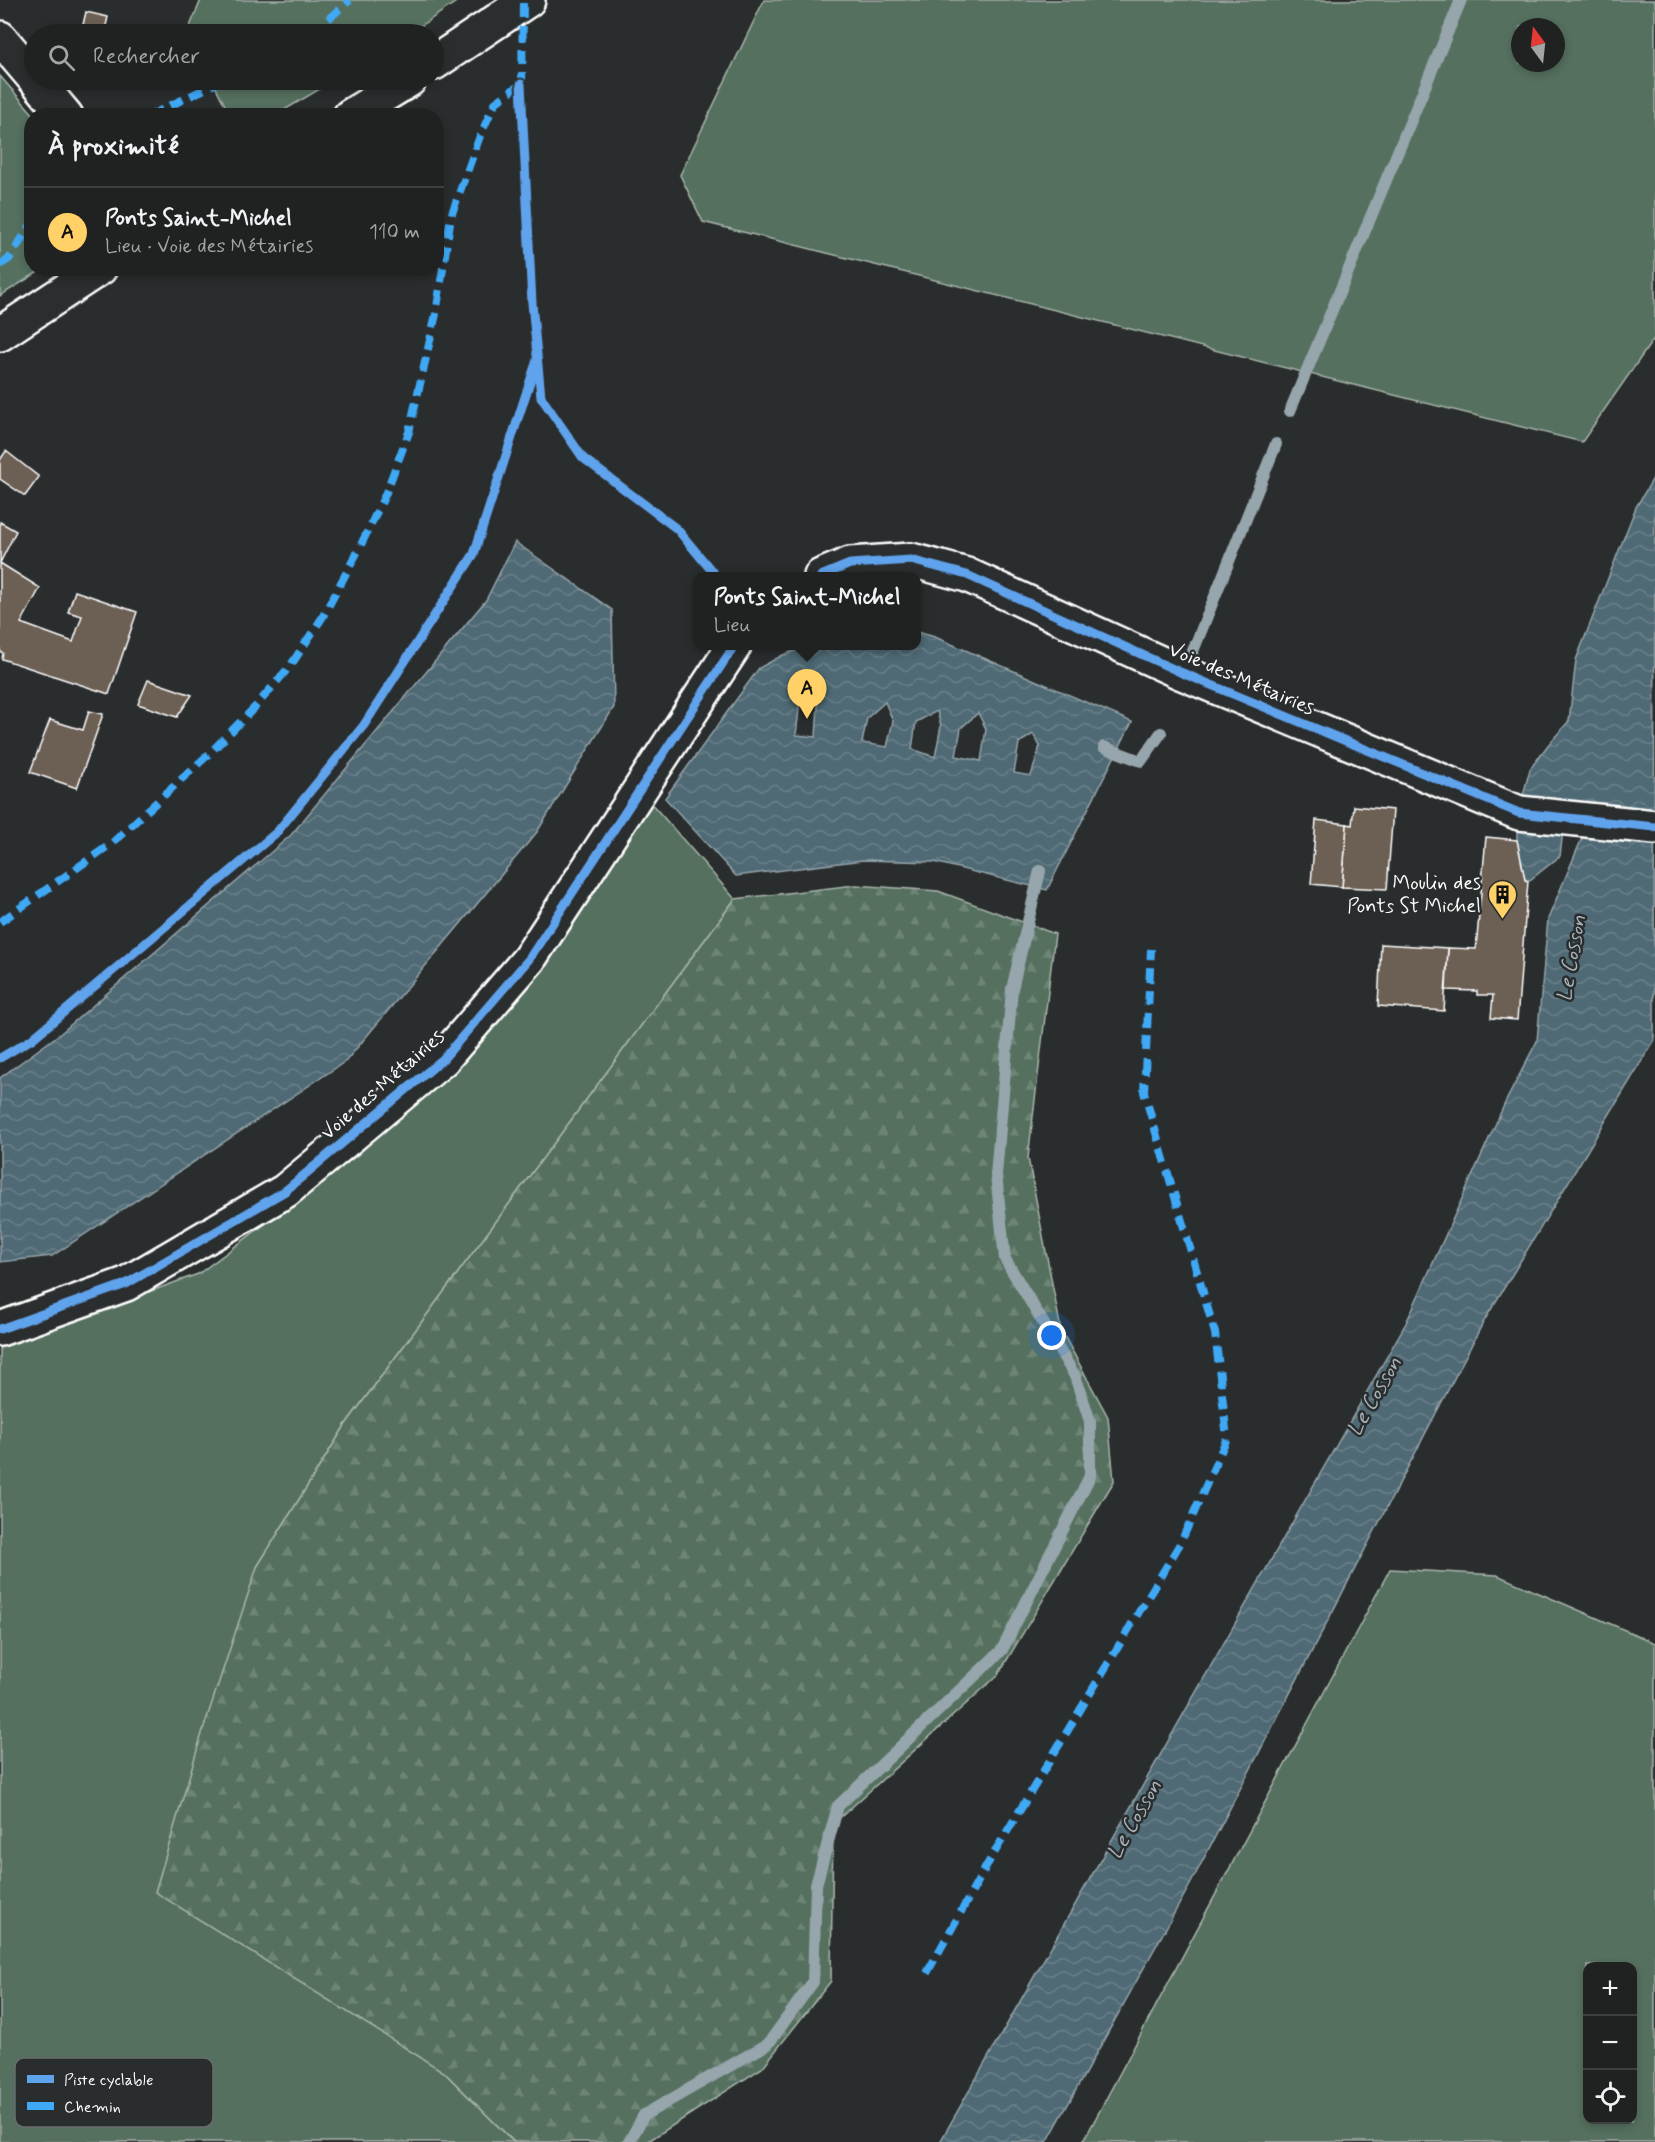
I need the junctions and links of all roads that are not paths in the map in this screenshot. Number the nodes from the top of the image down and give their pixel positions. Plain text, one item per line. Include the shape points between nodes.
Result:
1 (528, 0) edge
2 (0, 38) edge
3 (444, 56) edge
4 (24, 66) edge
5 (44, 90) edge
6 (393, 90) edge
7 (59, 108) edge
8 (363, 108) edge
9 (88, 276) edge
10 (0, 334) edge
11 (831, 572) edge
12 (731, 650) edge
13 (1655, 827) edge
14 (0, 1329) edge

1 - 3 street
2 - 4 street
5 - 7 street
6 - 8 street
9 - 10 street
11 - 13 street, Voie des Métairies via 850,564 911,560 967,575 1190,676 1519,813
12 - 14 street, Voie des Métairies via 529,959 443,1059 285,1191 126,1284

